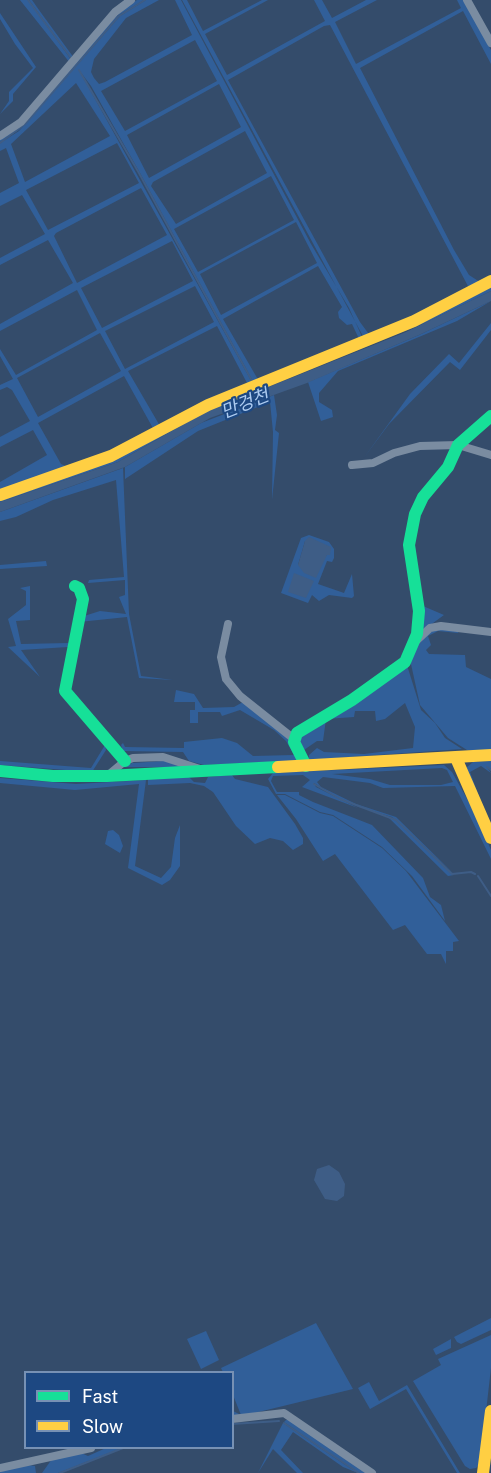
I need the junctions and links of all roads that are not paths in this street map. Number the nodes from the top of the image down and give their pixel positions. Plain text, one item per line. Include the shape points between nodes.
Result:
1 (131, 0) edge
2 (468, 0) edge
3 (491, 43) edge
4 (0, 136) edge
5 (491, 281) edge
6 (491, 416) edge
7 (458, 445) junction
8 (491, 455) edge
9 (352, 465) dead end
10 (0, 495) edge
11 (75, 586) dead end
12 (228, 624) dead end
13 (491, 632) edge
14 (414, 642) junction
15 (294, 739) junction
16 (491, 755) edge
17 (456, 758) junction
18 (125, 761) junction
19 (306, 766) junction
20 (0, 771) edge
21 (207, 771) junction
22 (107, 776) junction
23 (491, 838) edge
24 (491, 1411) edge
25 (234, 1419) edge
26 (87, 1449) edge
27 (0, 1468) edge
28 (372, 1473) edge
29 (483, 1473) edge

1 - 4 street via 115,12 21,122
2 - 3 street
5 - 10 street via 414,321 208,405 111,456
6 - 7 street
7 - 8 street
7 - 9 street via 414,447 373,463
7 - 14 street via 448,467 423,497 411,525 409,545 419,611
11 - 18 street via 83,599 65,691
12 - 15 street via 221,657 225,679
13 - 14 street via 441,626 430,628
14 - 15 street via 398,669 302,728
15 - 19 street
16 - 17 street
17 - 19 street
17 - 23 street
18 - 21 street via 163,757
18 - 22 street
19 - 21 street
20 - 22 street
21 - 22 street
24 - 29 street
25 - 28 street via 284,1413
26 - 27 street

